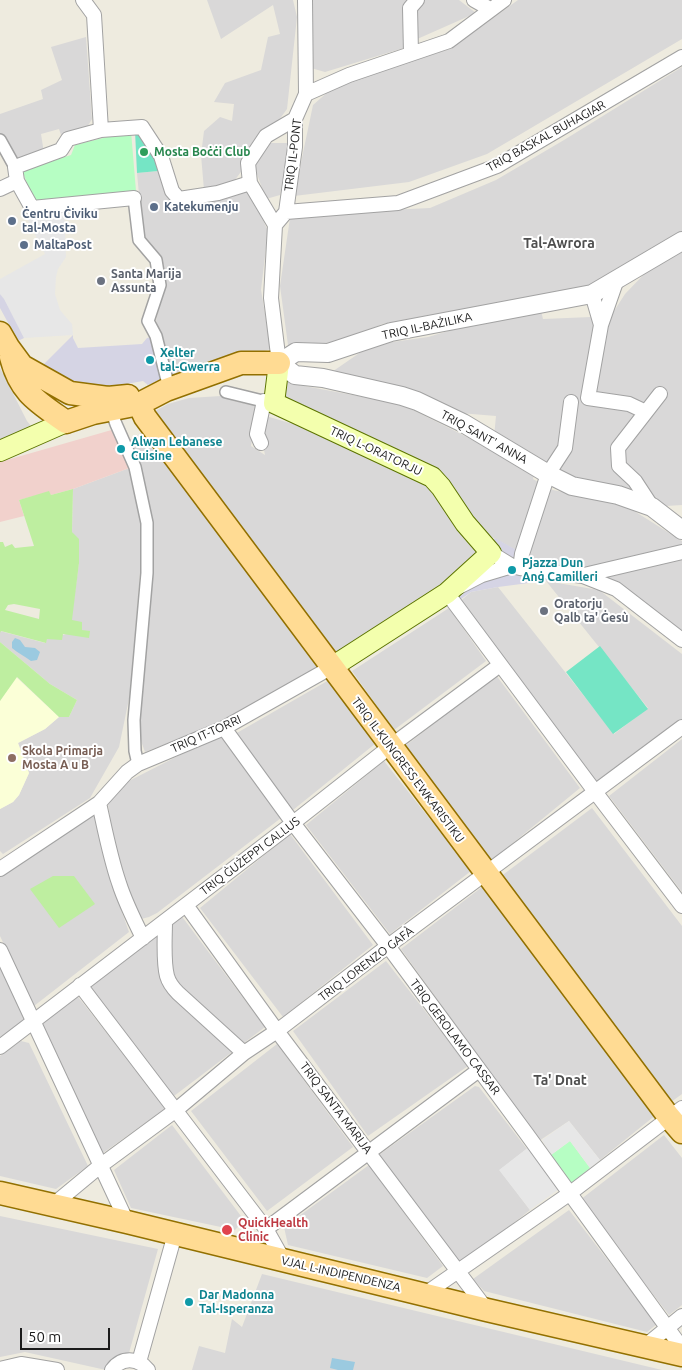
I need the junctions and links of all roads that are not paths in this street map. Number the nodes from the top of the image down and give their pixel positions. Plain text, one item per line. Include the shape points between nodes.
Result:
1 (83, 0) edge
2 (305, 0) edge
3 (417, 0) edge
4 (474, 0) edge
5 (504, 0) edge
6 (490, 10) junction
7 (411, 53) junction
8 (682, 58) edge
9 (306, 94) junction
10 (295, 119) junction
11 (101, 130) junction
12 (0, 140) edge
13 (16, 174) junction
14 (250, 183) junction
15 (0, 189) edge
16 (134, 198) joint
17 (286, 212) junction
18 (275, 225) junction
19 (682, 241) edge
20 (617, 279) junction
21 (592, 294) junction
22 (601, 325) junction
23 (4, 340) edge
24 (308, 353) junction
25 (279, 363) junction
26 (305, 376) junction
27 (167, 385) junction
28 (226, 392) dead end
29 (70, 393) junction
30 (660, 394) dead end
31 (269, 402) junction
32 (571, 402) dead end
33 (110, 404) junction
34 (139, 404) junction
35 (646, 412) junction
36 (66, 422) junction
37 (260, 443) dead end
38 (0, 451) edge
39 (548, 474) junction
40 (652, 508) junction
41 (682, 530) edge
42 (682, 552) edge
43 (491, 553) junction
44 (516, 567) junction
45 (583, 576) junction
46 (447, 593) junction
47 (682, 640) edge
48 (500, 665) junction
49 (332, 667) junction
50 (682, 727) edge
51 (224, 728) junction
52 (392, 745) junction
53 (138, 764) junction
54 (596, 792) junction
55 (100, 803) junction
56 (293, 823) junction
57 (2, 864) edge
58 (486, 874) junction
59 (186, 905) junction
60 (682, 906) edge
61 (165, 921) junction
62 (143, 938) junction
63 (388, 946) junction
64 (0, 950) edge
65 (80, 985) junction
66 (33, 1022) junction
67 (277, 1031) junction
68 (0, 1047) edge
69 (244, 1053) junction
70 (479, 1070) junction
71 (176, 1110) junction
72 (678, 1119) edge
73 (369, 1152) junction
74 (100, 1166) junction
75 (0, 1193) edge
76 (569, 1194) junction
77 (53, 1205) junction
78 (127, 1222) junction
79 (266, 1229) junction
80 (175, 1234) junction
81 (284, 1261) junction
82 (459, 1270) junction
83 (425, 1294) junction
84 (487, 1310) junction
85 (682, 1316) edge
86 (667, 1327) junction
87 (644, 1347) junction
88 (682, 1348) edge
89 (682, 1355) edge
90 (144, 1366) edge
91 (0, 1369) edge
92 (57, 1370) edge
93 (112, 1370) edge

1 - 11 street via 94,15
2 - 9 street
3 - 7 street via 410,8
4 - 6 street
5 - 6 street
6 - 7 street via 449,41
7 - 9 street
8 - 17 street, TRIQ BASKAL BUHAGIAR via 497,166 398,203
9 - 10 street, TRIQ IL-PONT
10 - 14 street via 266,136 248,163
10 - 17 street, TRIQ IL-PONT via 295,147
11 - 13 street via 68,139 61,150
11 - 14 street via 142,127 161,156 172,191 180,199 218,194
12 - 13 street
13 - 15 street
13 - 16 street via 32,208
14 - 18 street
16 - 27 street via 139,240 156,260 160,285 148,321 156,336
17 - 18 street
18 - 25 street via 271,298
19 - 20 street, TRIQ IL-BAŻILIKA
20 - 21 street, TRIQ IL-BAŻILIKA
20 - 22 street
21 - 22 street
21 - 24 street, TRIQ IL-BAŻILIKA via 391,332 328,354
22 - 35 street via 588,398 629,404
23 - 29 main road via 22,366
23 - 36 main road via 13,368 25,390
24 - 25 street, TRIQ IL-BAŻILIKA via 296,352
24 - 26 street via 311,365
25 - 26 street, TRIQ SANT' ANNA via 295,374
25 - 27 main road, TRIQ IL-BAŻILIKA via 241,363
25 - 31 main road
26 - 39 street, TRIQ SANT' ANNA via 417,401 463,423
27 - 33 main road
27 - 34 main road
28 - 31 street, TRIQ L-ORATORJU
29 - 33 main road
29 - 36 main road via 72,416
30 - 35 street
31 - 37 street via 257,434
31 - 43 main road, TRIQ L-ORATORJU via 432,477
32 - 39 street via 565,448
33 - 34 main road
33 - 36 main road
33 - 53 street via 135,467 147,523 147,573 134,720
34 - 49 main road, TRIQ IL-KUNGRESS EWKARISTIKU via 151,425
35 - 40 street via 618,448 619,466 634,481
36 - 38 main road
39 - 40 street, TRIQ SANT' ANNA via 572,486 618,495
39 - 44 street
40 - 41 street, TRIQ SANT' ANNA
42 - 45 street
43 - 44 street, TRIQ L-ORATORJU
43 - 46 main road, TRIQ IT-TORRI
44 - 45 street
44 - 46 street, TRIQ IT-TORRI via 482,575
45 - 47 street via 616,589
46 - 48 street
46 - 49 main road, TRIQ IT-TORRI
48 - 52 street, TRIQ ĠUŻEPPI CALLUS
48 - 54 street
49 - 51 street, TRIQ IT-TORRI
49 - 52 main road, TRIQ IL-KUNGRESS EWKARISTIKU
50 - 54 street, TRIQ LORENZO GAFÀ
51 - 53 street, TRIQ IT-TORRI
51 - 56 street, TRIQ GEROLAMO CASSAR
52 - 56 street, TRIQ ĠUŻEPPI CALLUS
52 - 58 main road, TRIQ IL-KUNGRESS EWKARISTIKU
53 - 55 street, TRIQ IT-TORRI
54 - 58 street, TRIQ LORENZO GAFÀ
54 - 60 street
55 - 57 street, TRIQ IT-TORRI
55 - 62 street via 118,882
56 - 59 street, TRIQ ĠUŻEPPI CALLUS
56 - 63 street, TRIQ GEROLAMO CASSAR
58 - 63 street, TRIQ LORENZO GAFÀ
58 - 72 main road, TRIQ IL-KUNGRESS EWKARISTIKU
59 - 61 street, TRIQ ĠUŻEPPI CALLUS
59 - 67 street, TRIQ SANTA MARIJA
61 - 62 street, TRIQ ĠUŻEPPI CALLUS
61 - 69 street via 166,967 171,986
62 - 65 street, TRIQ ĠUŻEPPI CALLUS
63 - 67 street, TRIQ LORENZO GAFÀ
63 - 70 street, TRIQ GEROLAMO CASSAR
64 - 66 street
65 - 66 street, TRIQ ĠUŻEPPI CALLUS
65 - 71 street
66 - 68 street, TRIQ ĠUŻEPPI CALLUS
66 - 74 street
67 - 69 street, TRIQ LORENZO GAFÀ
67 - 73 street, TRIQ SANTA MARIJA
69 - 71 street, TRIQ LORENZO GAFÀ
70 - 73 street
70 - 76 street, TRIQ GEROLAMO CASSAR
71 - 74 street, TRIQ LORENZO GAFÀ
71 - 79 street
72 - 76 street
73 - 79 street
73 - 82 street, TRIQ SANTA MARIJA
74 - 77 street, TRIQ LORENZO GAFÀ
74 - 78 street
75 - 77 main road, VJAL L-INDIPENDENZA
76 - 82 street
76 - 86 street, TRIQ GEROLAMO CASSAR
77 - 78 main road, VJAL L-INDIPENDENZA
78 - 80 main road, VJAL L-INDIPENDENZA
79 - 81 street
80 - 81 main road, VJAL L-INDIPENDENZA
80 - 90 street
81 - 83 main road, VJAL L-INDIPENDENZA
82 - 83 street
82 - 84 street, TRIQ SANTA MARIJA
83 - 84 main road, VJAL L-INDIPENDENZA
84 - 87 main road, VJAL L-INDIPENDENZA
85 - 86 street
86 - 87 street
86 - 88 street, TRIQ GEROLAMO CASSAR
87 - 89 main road, VJAL L-INDIPENDENZA
90 - 93 street via 125,1360
91 - 92 street via 21,1364

